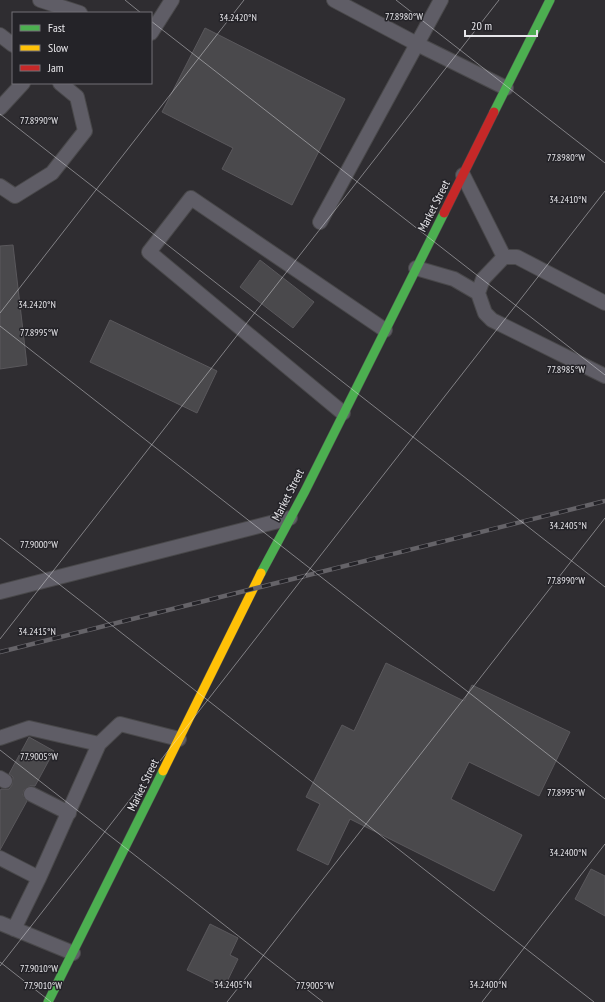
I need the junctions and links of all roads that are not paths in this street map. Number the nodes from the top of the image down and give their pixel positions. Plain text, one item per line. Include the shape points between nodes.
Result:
1 (40, 0) edge
2 (172, 0) edge
3 (334, 0) edge
4 (441, 0) edge
5 (550, 0) edge
6 (77, 12) edge
7 (152, 31) edge
8 (0, 35) edge
9 (12, 44) edge
10 (417, 44) junction
11 (22, 84) edge
12 (61, 84) edge
13 (506, 88) junction
14 (0, 108) edge
15 (463, 175) junction
16 (0, 186) edge
17 (320, 222) dead end
18 (504, 257) junction
19 (416, 268) junction
20 (478, 293) junction
21 (605, 303) edge
22 (385, 330) junction
23 (605, 376) edge
24 (343, 413) junction
25 (290, 518) junction
26 (0, 592) edge
27 (0, 738) edge
28 (179, 739) junction
29 (100, 744) junction
30 (31, 794) dead end
31 (69, 812) junction
32 (0, 858) edge
33 (39, 878) junction
34 (0, 923) edge
35 (14, 928) junction
36 (73, 953) junction
37 (48, 1002) edge

1 - 6 lane
2 - 7 lane
3 - 10 lane
4 - 10 lane
5 - 13 main road, Market Street
8 - 9 lane
10 - 13 lane
10 - 17 lane
11 - 14 lane
12 - 16 lane via 77,97 85,131 52,173 15,196
13 - 15 main road, Market Street
15 - 18 lane
15 - 19 main road, Market Street
18 - 20 lane via 483,279
18 - 21 lane via 517,258
19 - 20 lane via 454,279
19 - 22 main road, Market Street
20 - 23 lane via 485,313 492,320
22 - 24 main road, Market Street
22 - 24 lane via 192,198 149,252
24 - 25 main road, Market Street
25 - 26 lane
25 - 28 main road, Market Street
27 - 29 lane via 29,728
28 - 29 lane via 120,724
28 - 36 main road, Market Street
29 - 31 lane
30 - 31 lane
31 - 33 lane
32 - 33 lane
33 - 35 lane
34 - 35 lane
35 - 36 lane
36 - 37 main road, Market Street

